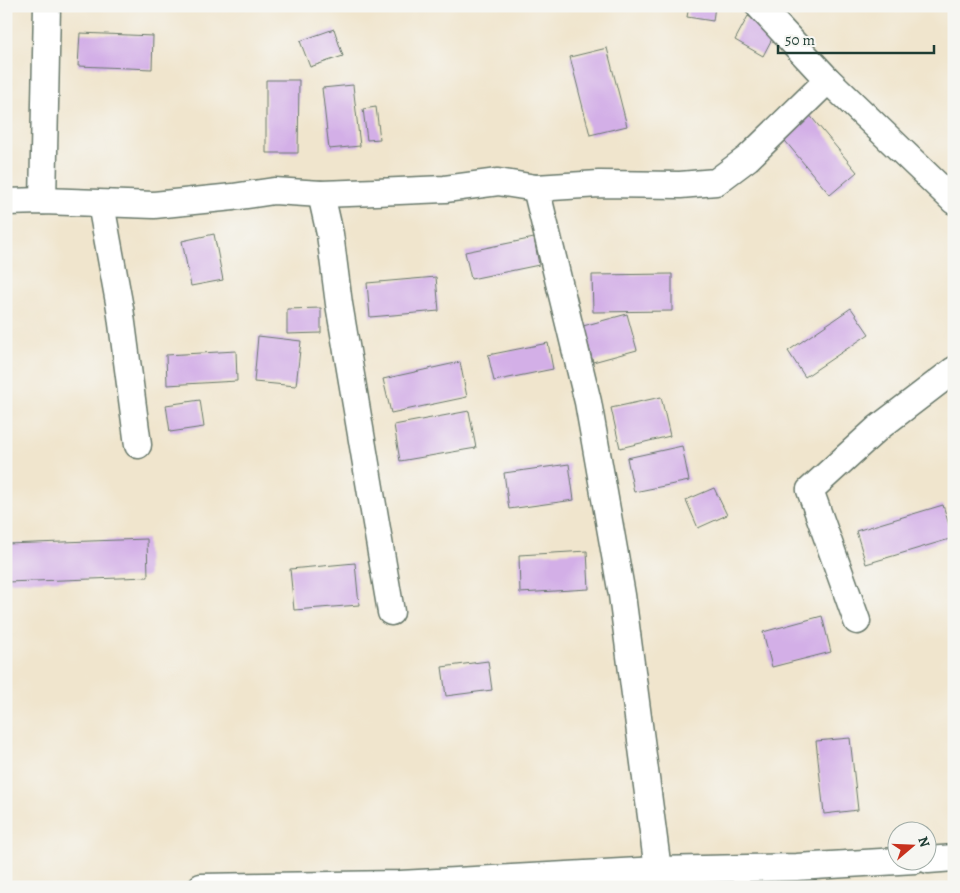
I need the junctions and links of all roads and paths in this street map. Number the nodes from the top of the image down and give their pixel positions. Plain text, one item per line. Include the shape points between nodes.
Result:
1 (46, 6) edge
2 (759, 6) edge
3 (828, 80) junction
4 (536, 188) junction
5 (321, 194) junction
6 (952, 197) edge
7 (43, 201) junction
8 (6, 202) edge
9 (101, 204) junction
10 (954, 370) edge
11 (138, 445) dead end
12 (391, 612) dead end
13 (857, 621) dead end
14 (954, 858) edge
15 (938, 859) edge
16 (888, 862) edge
17 (658, 870) junction
18 (201, 887) edge

1 - 7 street
2 - 3 street
3 - 4 street via 748,158 716,182
3 - 6 street
4 - 5 street via 498,182 445,189
4 - 17 street via 591,421 622,595
5 - 9 street via 274,191 154,205
5 - 12 street
7 - 8 street
7 - 9 street
9 - 11 street via 120,308
10 - 13 street via 878,428 810,490
14 - 15 street
16 - 17 street
17 - 18 street via 400,884

